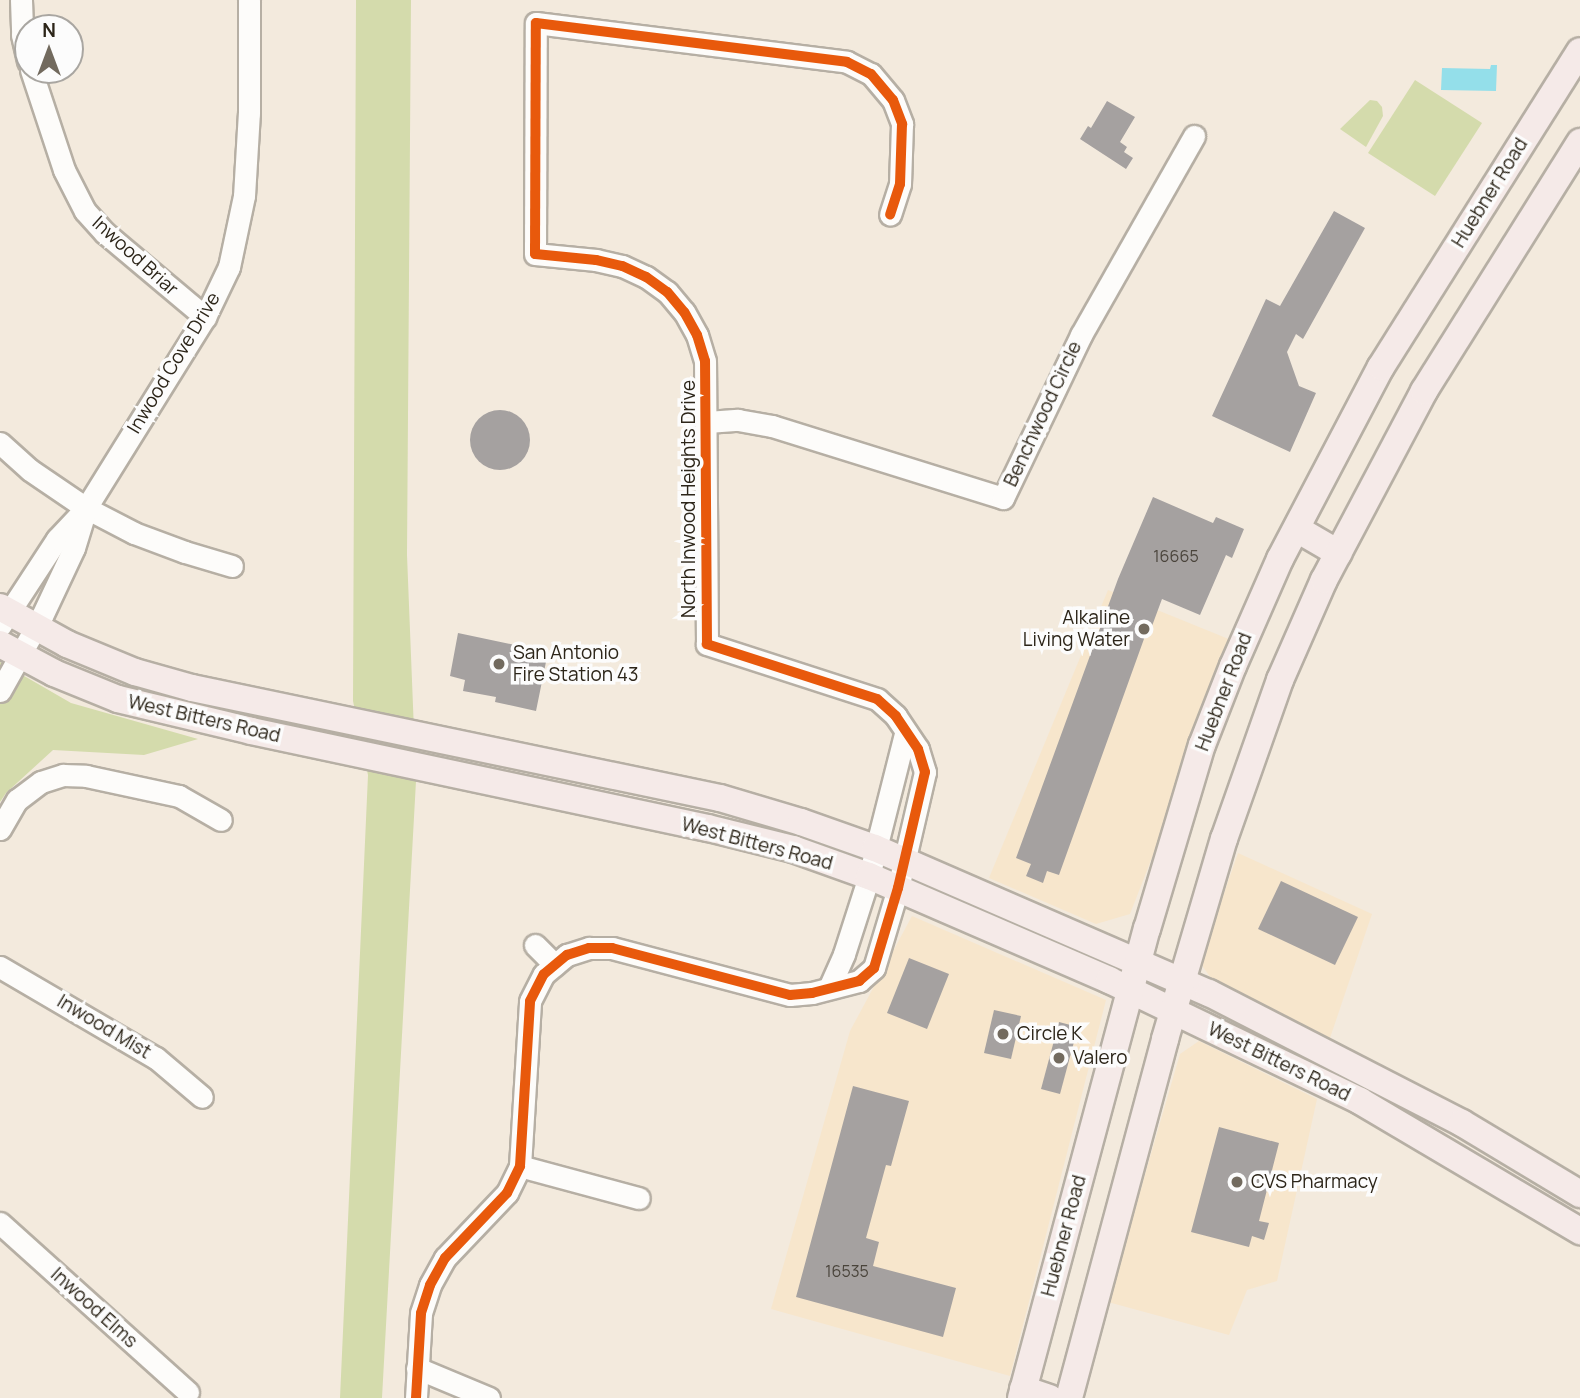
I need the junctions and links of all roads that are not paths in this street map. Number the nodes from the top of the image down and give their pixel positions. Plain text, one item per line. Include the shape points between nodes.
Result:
1 (249, 0) edge
2 (1580, 51) edge
3 (36, 84) edge
4 (1194, 136) dead end
5 (1580, 142) edge
6 (890, 214) dead end
7 (205, 317) junction
8 (708, 422) junction
9 (0, 443) edge
10 (86, 508) junction
11 (1297, 529) junction
12 (48, 552) junction
13 (1338, 553) junction
14 (68, 562) junction
15 (232, 566) dead end
16 (3, 615) edge
17 (37, 628) junction
18 (11, 650) edge
19 (0, 691) edge
20 (905, 734) junction
21 (894, 774) junction
22 (923, 783) junction
23 (221, 820) dead end
24 (0, 829) edge
25 (875, 848) junction
26 (905, 860) junction
27 (869, 877) junction
28 (898, 888) junction
29 (535, 945) dead end
30 (847, 945) junction
31 (877, 957) junction
32 (1138, 962) junction
33 (555, 965) junction
34 (0, 967) edge
35 (1182, 981) junction
36 (829, 988) junction
37 (1130, 990) junction
38 (1173, 1011) junction
39 (202, 1097) dead end
40 (1462, 1123) junction
41 (1444, 1148) junction
42 (520, 1166) junction
43 (1580, 1195) edge
44 (639, 1198) dead end
45 (0, 1223) edge
46 (1580, 1231) edge
47 (417, 1368) junction
48 (188, 1392) dead end
49 (1022, 1393) edge
50 (416, 1398) edge
51 (489, 1398) edge
52 (1049, 1398) edge
53 (1069, 1398) edge

1 - 7 street, Inwood Cove Drive via 244,196 229,267
2 - 11 main road, Huebner Road via 1381,367
3 - 7 street, Inwood Briar via 64,170 85,211
4 - 8 street, Benchwood Circle via 1081,335 1003,498 772,426 738,420
5 - 13 main road via 1424,390
6 - 8 street, North Inwood Heights Drive via 900,184 902,124 893,100 871,74 847,62 536,23 535,254 621,265 667,292 684,312 701,348
7 - 10 street, Inwood Cove Drive
8 - 20 street, North Inwood Heights Drive via 706,645 862,692 896,716
9 - 10 street
10 - 12 street, Inwood Cove Drive
10 - 14 street, Inwood Cove Drive
10 - 15 street via 134,533
11 - 13 main road
11 - 32 main road, Huebner Road via 1253,620 1202,745
12 - 14 street
12 - 16 street, Inwood Cove Drive
13 - 35 main road via 1280,680 1224,839
14 - 17 street, Inwood Cove Drive
16 - 17 main road, West Bitters Road
17 - 18 street, Inwood Cove Drive
17 - 25 main road, West Bitters Road via 135,672 192,688 720,799
18 - 19 street, Inwood Cove Drive
18 - 27 main road, West Bitters Road via 118,699 708,828 793,849
20 - 21 street
20 - 22 street, North Inwood Heights Drive via 918,749 925,772
21 - 22 street
21 - 25 street
22 - 26 street, North Inwood Heights Drive
23 - 24 street via 179,796 63,775 41,782 17,800
25 - 26 main road, West Bitters Road
25 - 27 street
26 - 28 street, North Inwood Heights Drive
26 - 32 main road, West Bitters Road
27 - 28 main road, West Bitters Road
27 - 30 street
28 - 31 street, North Inwood Heights Drive
28 - 37 main road, West Bitters Road
29 - 33 street
30 - 31 street
30 - 36 street
31 - 36 street via 874,968 859,981
32 - 35 main road, West Bitters Road
32 - 37 main road, Huebner Road
33 - 36 street via 567,955 589,948 612,948 790,995
33 - 42 street via 544,974 530,1001
34 - 39 street, Inwood Mist via 156,1058
35 - 38 main road
35 - 40 main road, West Bitters Road
37 - 38 main road, West Bitters Road
37 - 49 main road, Huebner Road
38 - 41 main road, West Bitters Road via 1360,1101
38 - 53 main road
40 - 41 main road
40 - 43 main road, West Bitters Road
41 - 46 main road, West Bitters Road
42 - 44 street
42 - 47 street via 507,1194 445,1258 430,1285 421,1313
45 - 48 street, Inwood Elms
47 - 50 street
47 - 51 street
49 - 52 main road

